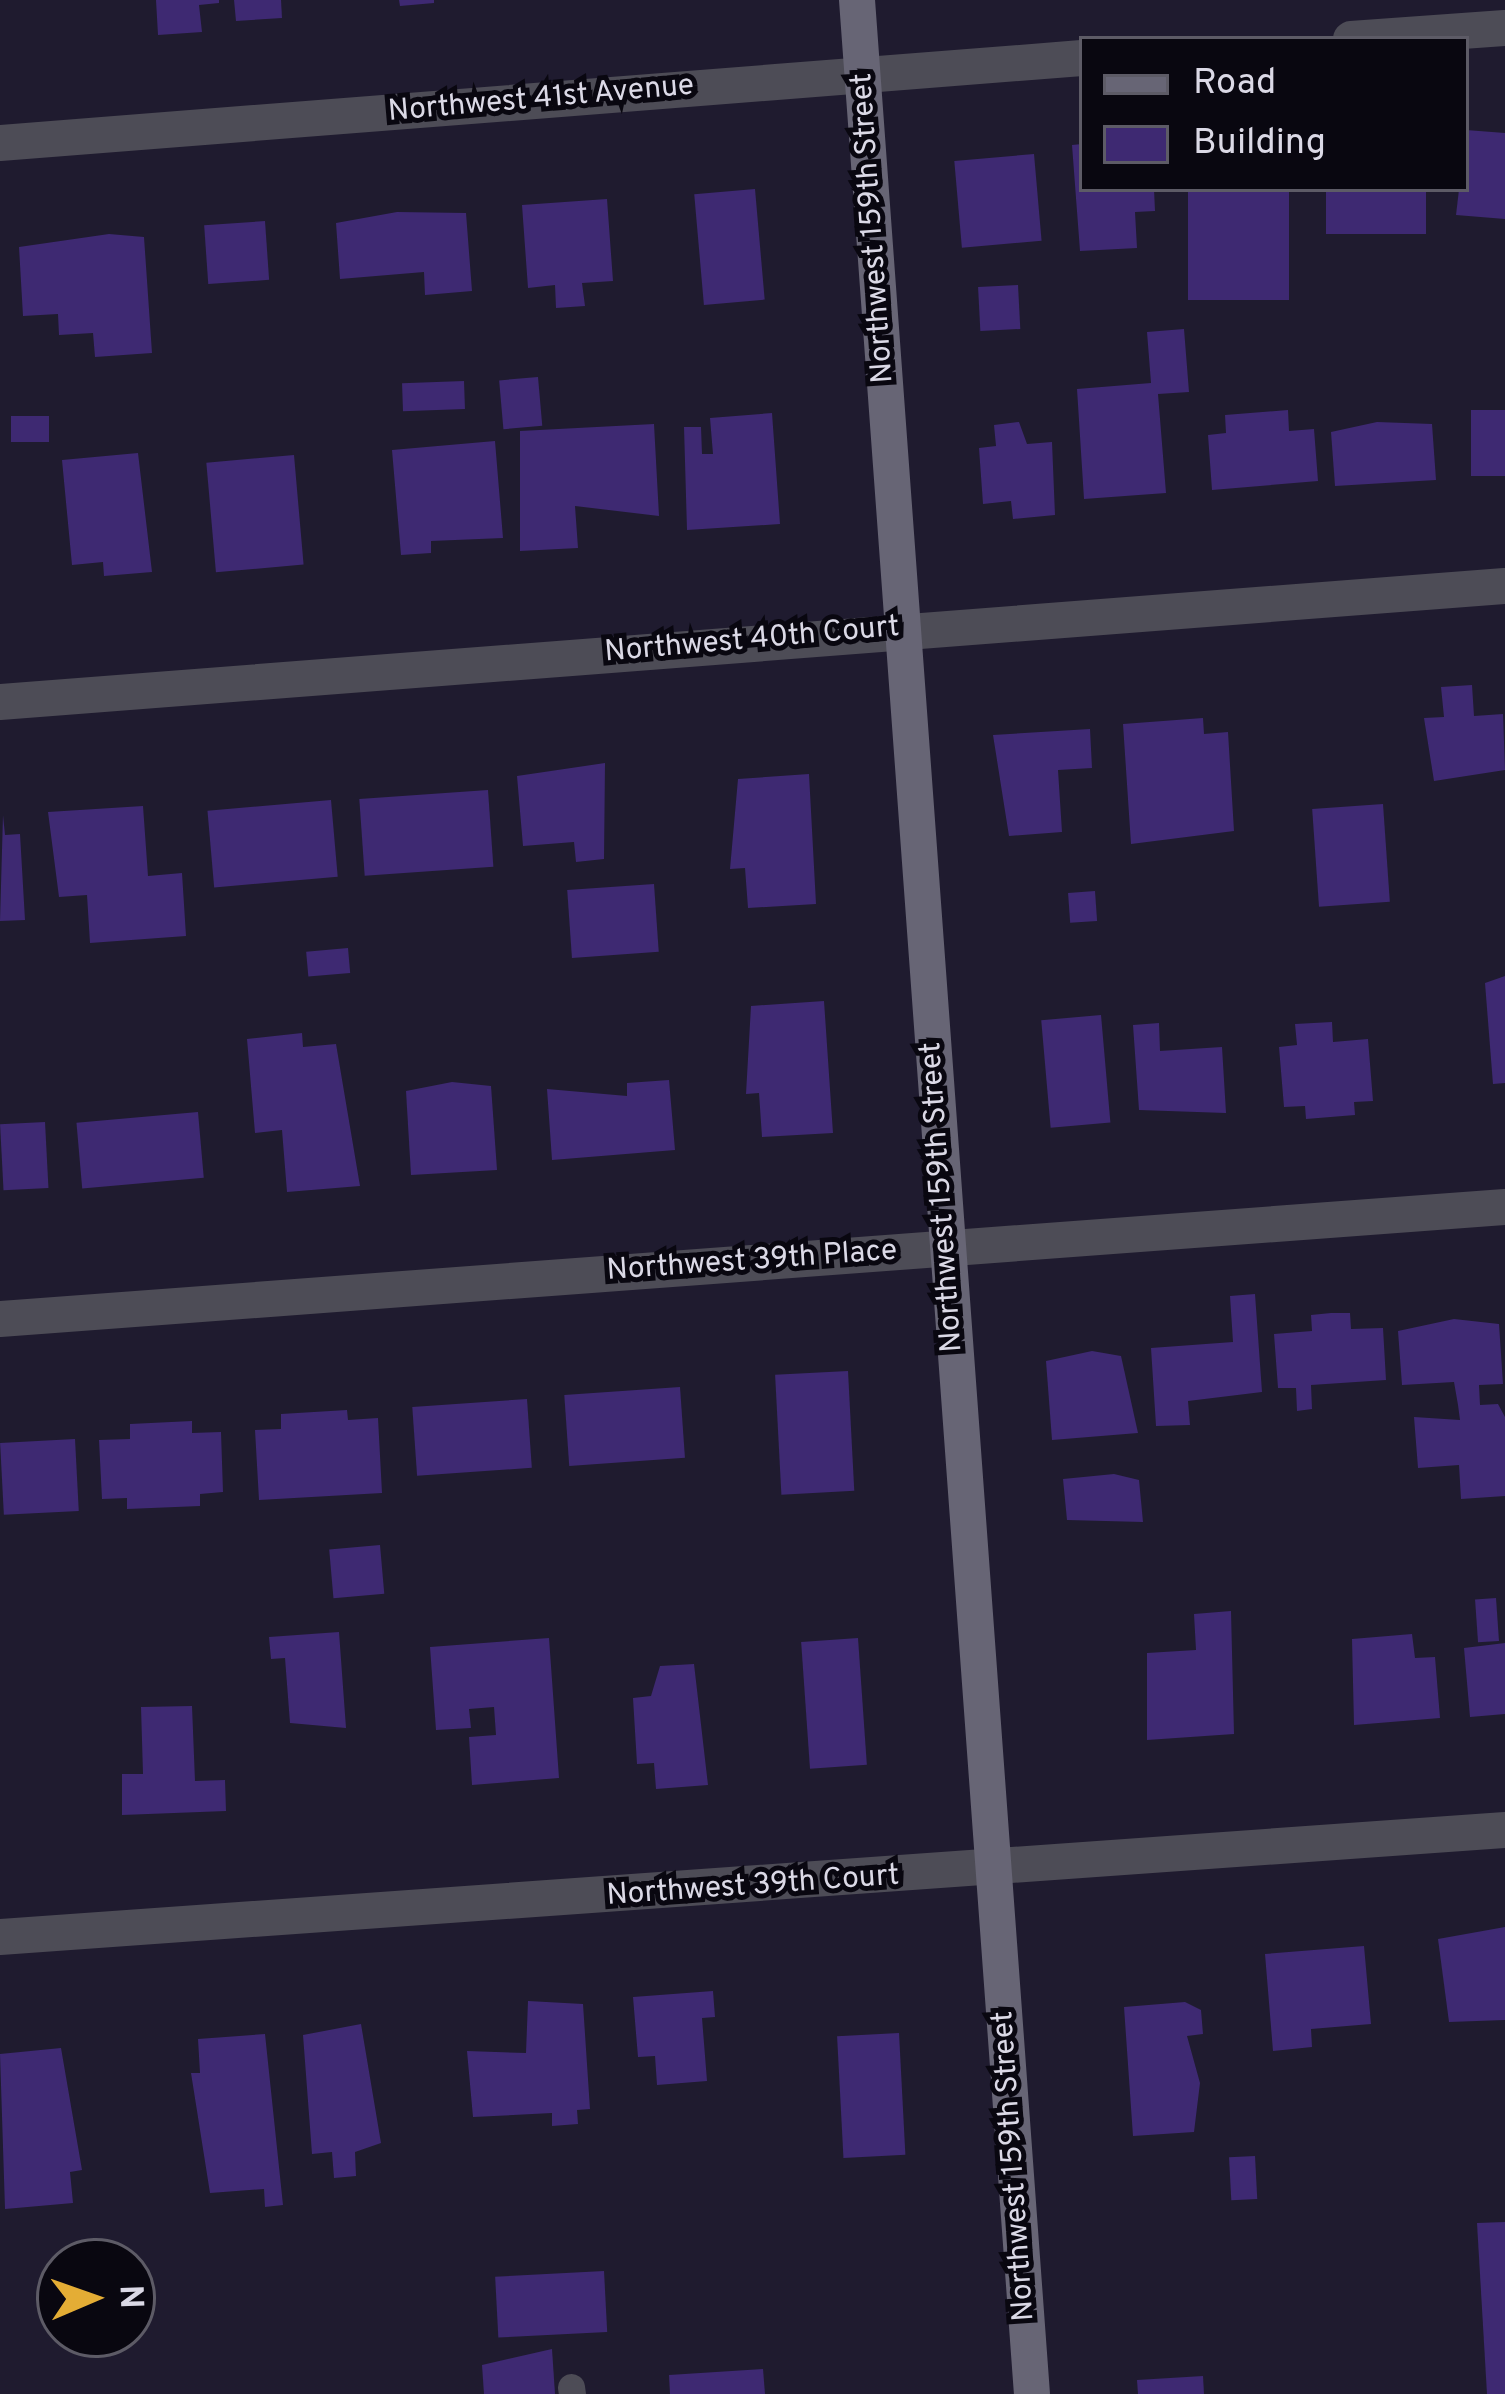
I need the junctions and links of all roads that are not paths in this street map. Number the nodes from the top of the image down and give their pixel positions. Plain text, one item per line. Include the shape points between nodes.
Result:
1 (857, 0) edge
2 (1505, 28) edge
3 (1393, 36) edge
4 (1079, 58) edge
5 (863, 74) junction
6 (0, 143) edge
7 (1505, 586) edge
8 (902, 629) junction
9 (0, 702) edge
10 (1505, 1207) edge
11 (947, 1247) junction
12 (0, 1318) edge
13 (1505, 1830) edge
14 (994, 1871) junction
15 (0, 1937) edge
16 (1032, 2394) edge

1 - 5 street, Northwest 159th Street
2 - 3 street
4 - 5 street, Northwest 41st Avenue
5 - 6 street, Northwest 41st Avenue
5 - 8 street, Northwest 159th Street
7 - 8 street, Northwest 40th Court
8 - 9 street, Northwest 40th Court
8 - 11 street, Northwest 159th Street
10 - 11 street, Northwest 39th Place
11 - 12 street, Northwest 39th Place
11 - 14 street, Northwest 159th Street
13 - 14 street, Northwest 39th Court
14 - 15 street, Northwest 39th Court
14 - 16 street, Northwest 159th Street

